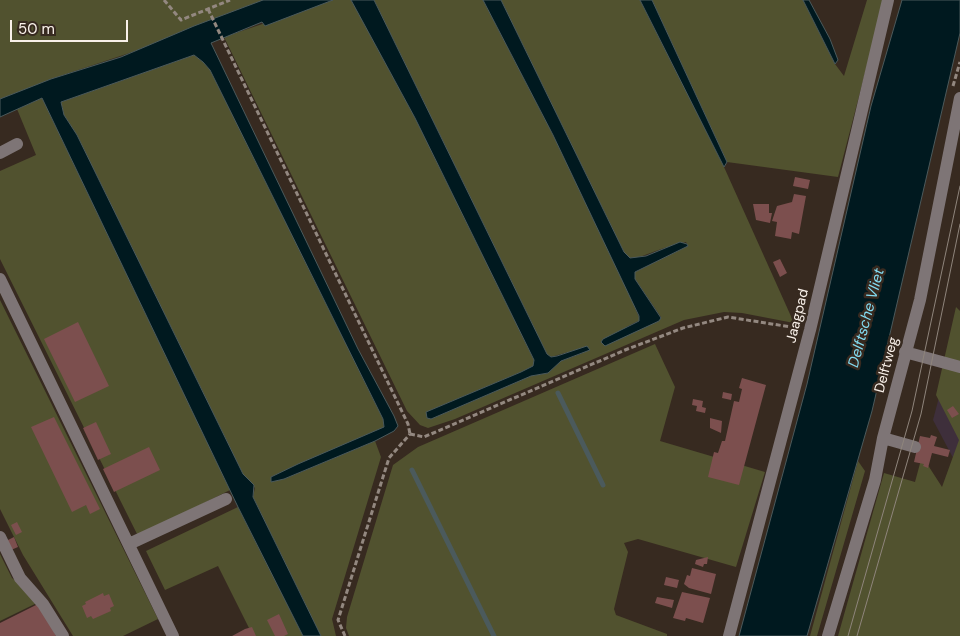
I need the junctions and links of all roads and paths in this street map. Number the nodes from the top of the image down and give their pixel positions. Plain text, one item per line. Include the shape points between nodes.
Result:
1 (164, 0) edge
2 (228, 0) edge
3 (888, 0) edge
4 (208, 9) junction
5 (960, 98) edge
6 (956, 130) edge
7 (18, 144) dead end
8 (0, 153) edge
9 (0, 279) edge
10 (810, 330) junction
11 (905, 352) junction
12 (960, 367) edge
13 (410, 434) junction
14 (883, 438) junction
15 (915, 447) dead end
16 (226, 498) dead end
17 (0, 537) edge
18 (129, 544) junction
19 (168, 634) edge
20 (63, 636) edge
21 (345, 636) edge
22 (729, 636) edge
23 (828, 636) edge

1 - 4 path via 181,20
2 - 4 path
3 - 10 street, Jaagpad
4 - 13 path
5 - 6 street, Delftweg
6 - 11 street, Delftweg via 920,300
7 - 8 street
9 - 18 street
10 - 13 path via 728,318 683,328 424,437
10 - 22 street, Jaagpad
11 - 12 street
11 - 14 street, Delftweg
13 - 21 path via 389,458 338,620
14 - 15 street
14 - 23 street, Delftweg via 875,480
16 - 18 street
17 - 20 street via 20,578 43,604
18 - 19 street

